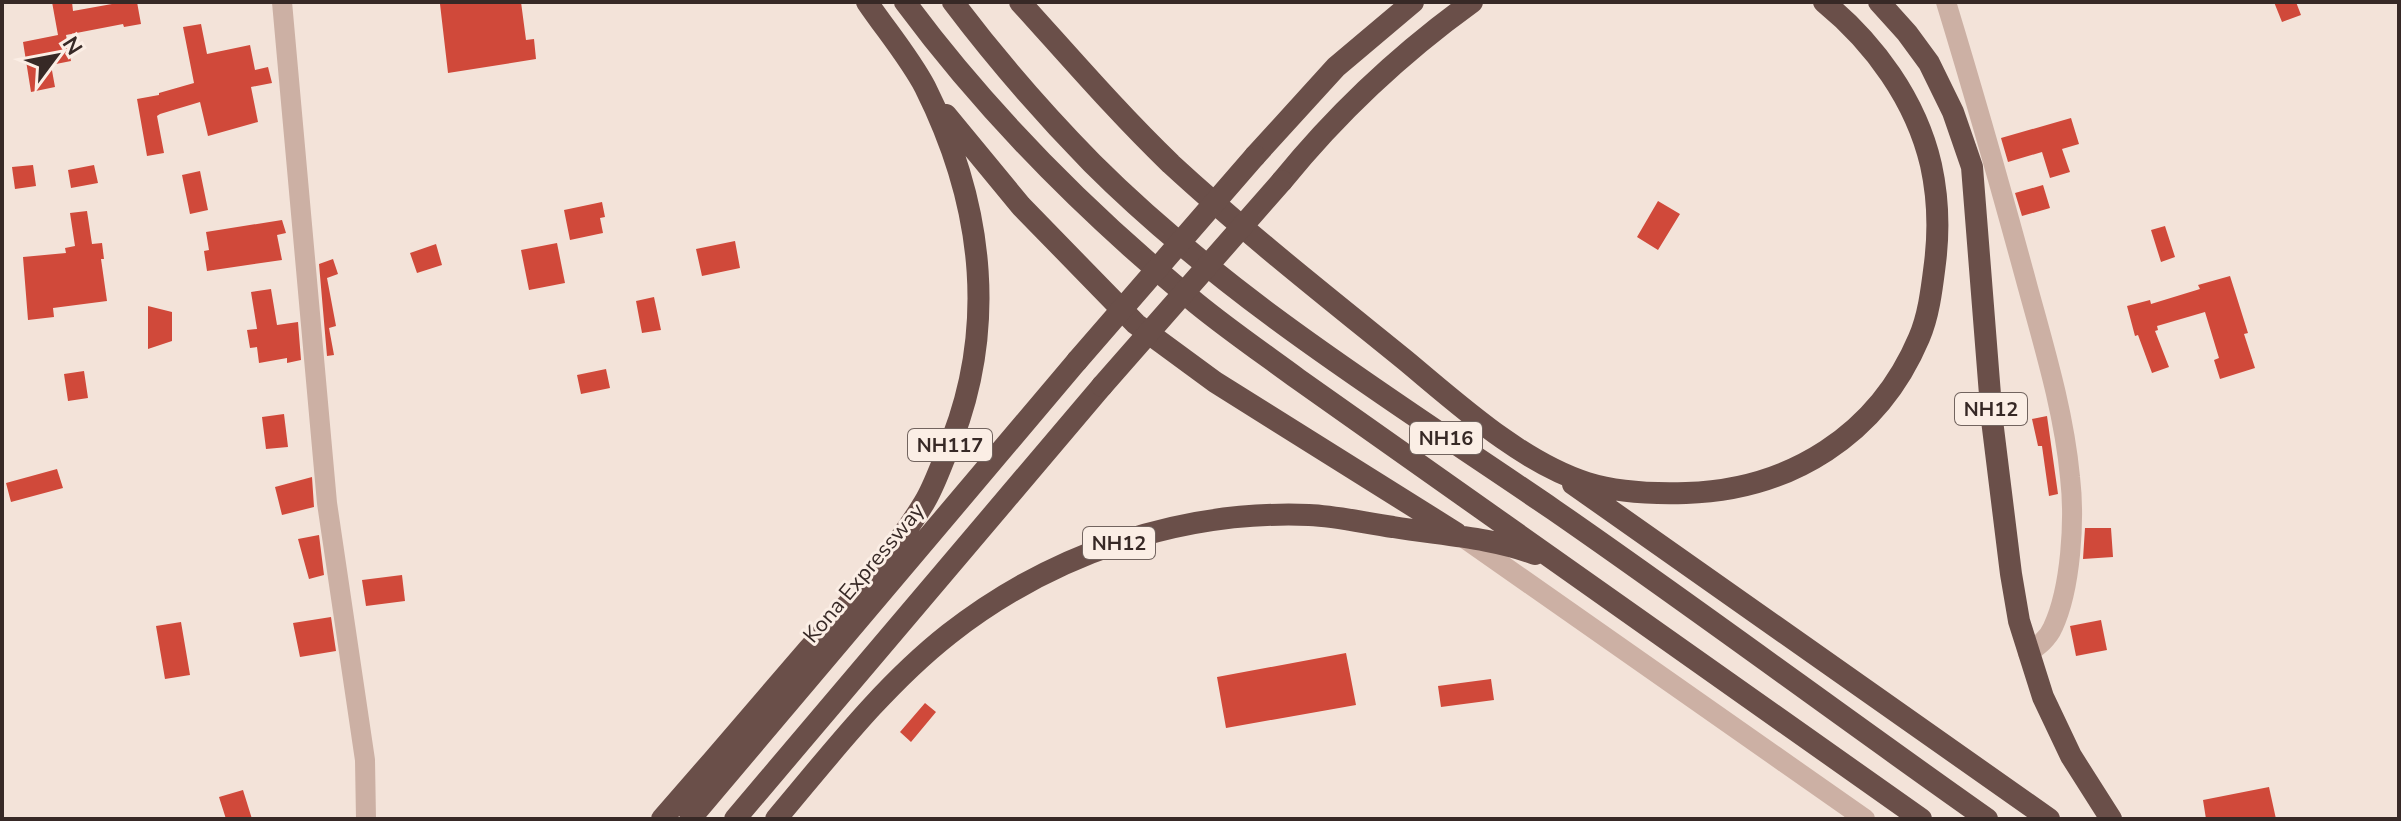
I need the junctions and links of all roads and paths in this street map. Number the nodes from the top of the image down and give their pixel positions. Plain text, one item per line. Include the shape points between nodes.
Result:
1 (282, 2) edge
2 (867, 2) edge
3 (905, 2) edge
4 (953, 2) edge
5 (1020, 2) edge
6 (1413, 2) edge
7 (1472, 2) edge
8 (1824, 2) edge
9 (1879, 2) edge
10 (1946, 2) edge
11 (923, 84) junction
12 (1546, 465) junction
13 (1464, 538) junction
14 (1559, 563) junction
15 (2028, 653) junction
16 (366, 819) edge
17 (662, 819) edge
18 (690, 819) edge
19 (735, 819) edge
20 (776, 819) edge
21 (1865, 819) edge
22 (1921, 819) edge
23 (1987, 819) edge
24 (2049, 819) edge
25 (2111, 819) edge

1 - 16 street via 327,503 365,760
2 - 11 highway, NH117
3 - 14 highway, NH16 via 992,108 1136,253 1286,370
4 - 23 highway, NH16 via 992,53 1094,164 1223,276 1294,332
5 - 12 highway via 1181,172 1282,261 1483,423
6 - 18 highway, Kona Expressway, bridge via 1336,67 1255,156
7 - 19 highway, bridge via 1381,74 1321,135
8 - 12 highway via 1883,62 1906,100 1931,163 1938,240 1933,285 1921,334 1906,364 1877,404 1838,443 1811,462 1757,483 1704,493 1619,491
9 - 15 highway, NH12 via 1929,63 1972,167 1992,420 2011,574
10 - 15 street via 2052,376 2070,475 2069,553 2060,609 2052,630
11 - 13 highway via 1021,206 1136,324 1227,390
11 - 17 highway, NH117 via 964,183 975,235 980,307 975,361 957,429 925,501 875,574
12 - 24 highway
13 - 14 highway, NH12
13 - 20 highway, NH12 via 1312,515 1255,515 1200,521 1098,549 1013,590 948,635 864,716
13 - 21 street
14 - 22 highway, NH12
15 - 25 highway, NH12 via 2071,756

